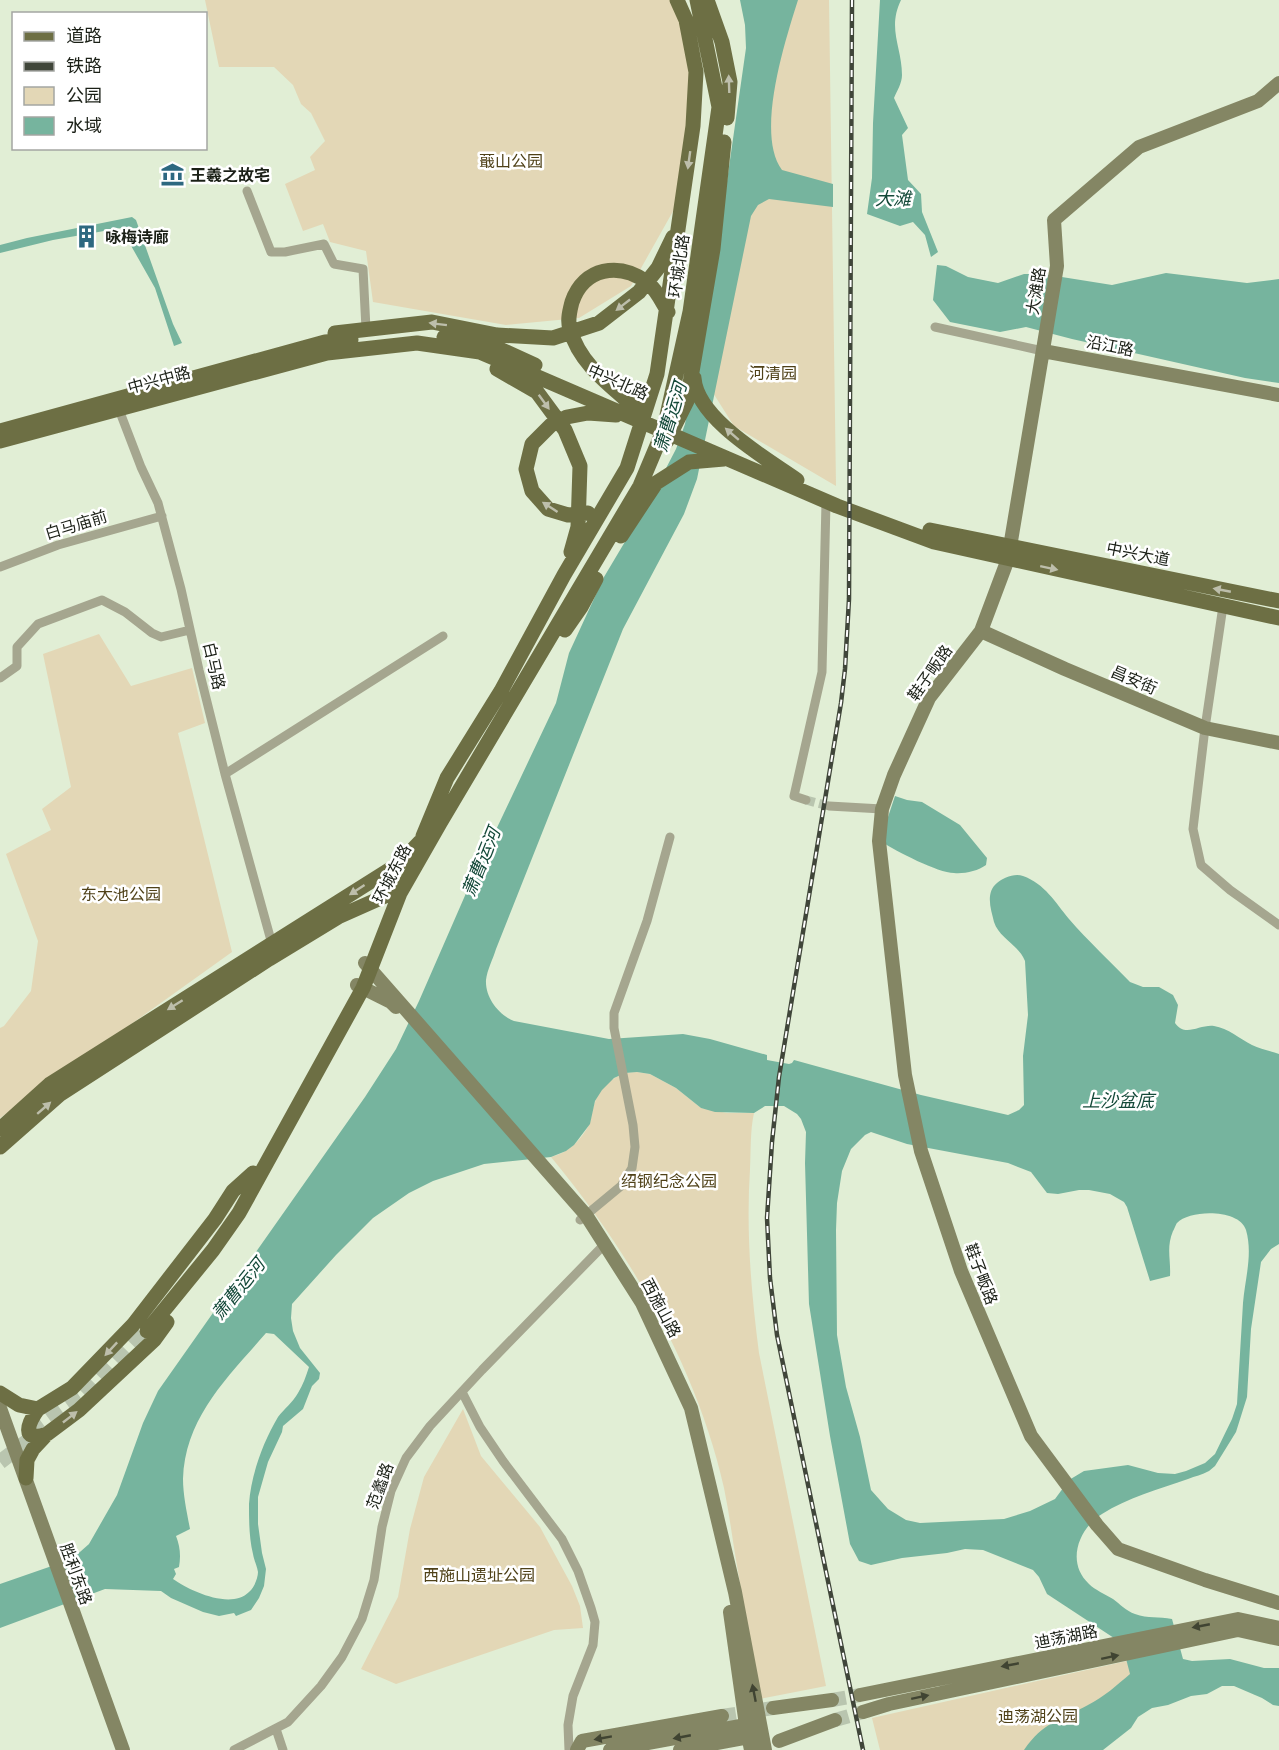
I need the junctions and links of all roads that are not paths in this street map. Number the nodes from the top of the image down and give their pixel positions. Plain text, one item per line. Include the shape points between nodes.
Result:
1 (677, 0) edge
2 (697, 0) edge
3 (707, 0) edge
4 (1279, 83) edge
5 (719, 107) junction
6 (247, 191) dead end
7 (680, 224) junction
8 (686, 311) junction
9 (935, 327) dead end
10 (366, 329) junction
11 (1044, 344) junction
12 (326, 348) junction
13 (291, 351) junction
14 (672, 351) junction
15 (311, 357) junction
16 (1279, 395) edge
17 (117, 404) junction
18 (631, 412) junction
19 (660, 426) junction
20 (0, 430) edge
21 (0, 441) edge
22 (727, 459) junction
23 (797, 480) junction
24 (623, 496) junction
25 (826, 502) junction
26 (162, 516) junction
27 (991, 549) junction
28 (1009, 553) junction
29 (0, 567) edge
30 (564, 575) junction
31 (1279, 601) edge
32 (1222, 606) junction
33 (1279, 618) edge
34 (190, 630) junction
35 (981, 631) junction
36 (443, 636) dead end
37 (529, 673) junction
38 (0, 678) edge
39 (1205, 729) junction
40 (1279, 742) edge
41 (225, 774) junction
42 (454, 793) junction
43 (806, 800) dead end
44 (829, 806) tunnel mouth
45 (882, 809) junction
46 (670, 837) dead end
47 (423, 841) junction
48 (396, 893) junction
49 (1279, 925) edge
50 (272, 944) junction
51 (368, 966) junction
52 (360, 987) junction
53 (394, 1000) junction
54 (0, 1129) edge
55 (0, 1147) edge
56 (256, 1175) junction
57 (580, 1214) junction
58 (600, 1249) junction
59 (145, 1329) tunnel mouth
60 (462, 1392) junction
61 (0, 1393) edge
62 (0, 1408) edge
63 (38, 1409) junction
64 (0, 1433) edge
65 (47, 1434) junction
66 (26, 1478) junction
67 (43, 1541) junction
68 (1279, 1603) edge
69 (70, 1616) junction
70 (1279, 1628) edge
71 (1279, 1640) edge
72 (860, 1695) tunnel mouth
73 (832, 1700) tunnel mouth
74 (773, 1708) tunnel mouth
75 (863, 1712) tunnel mouth
76 (722, 1716) tunnel mouth
77 (835, 1720) tunnel mouth
78 (761, 1727) junction
79 (276, 1729) junction
80 (749, 1737) edge
81 (779, 1741) dead end
82 (114, 1750) edge
83 (123, 1750) edge
84 (234, 1750) edge
85 (283, 1750) edge
86 (569, 1750) edge
87 (577, 1750) edge
88 (610, 1750) edge
89 (680, 1750) edge
90 (765, 1750) edge

1 -> 7 main road via 686,20 696,72
2 - 5 main road, 环城北路
47 -> 3 main road via 453,818 542,663 581,607 687,401 713,249 730,82 722,42
4 - 11 main road, 大滩路 via 1258,101 1139,147 1054,220 1057,266
5 - 8 main road, 环城北路
23 -> 5 main road via 732,435 705,406 694,386 691,351 711,208
6 - 10 street via 271,252 324,244 334,264 363,269
7 -> 10 main road via 658,268 639,292 599,323 553,338 497,335 432,322
7 - 30 main road via 657,374 627,468
8 - 14 main road, 环城北路
8 - 19 main road, 环城北路
9 - 11 street, 沿江路
10 - 13 main road via 333,333
11 - 16 main road, 沿江路
11 - 28 main road, 大滩路
12 - 13 main road, 中兴中路
12 - 15 main road, 中兴中路
12 - 18 main road, 中兴北路 via 418,334 482,341
13 - 17 main road, 中兴中路
14 - 18 main road via 668,313 648,283 629,272 600,271 575,292 569,328 580,352
14 - 19 main road, 环城北路
15 - 17 main road, 中兴中路
15 -> 30 main road via 396,350 456,355 499,369 537,392 565,430 580,466 579,527
17 - 20 main road, 中兴中路
17 - 21 main road, 中兴中路
17 - 26 street, 白马路
18 - 22 main road, 中兴北路
18 - 23 main road, 中兴北路
24 -> 18 main road via 588,513 568,515 548,509 532,491 526,468 532,444 551,425 588,413
19 - 24 main road, 环城东路
19 - 37 main road, 环城东路 via 640,486
22 - 25 main road, 中兴北路
22 - 37 main road via 689,462 656,483
23 - 27 main road, 中兴北路 via 840,499
24 - 42 main road, 环城东路
25 - 27 main road, 中兴北路 via 934,542
25 - 43 street via 822,672 794,796
26 - 29 street, 白马庙前 via 58,545
26 - 34 street, 白马路
27 - 28 main road, 中兴大道
31 -> 28 main road, 中兴大道
28 -> 32 main road, 中兴大道
28 - 35 main road, 鞋子畈路
30 - 47 main road via 501,691 447,778
32 - 33 main road, 中兴大道
32 - 39 street
34 - 38 street via 161,637 102,600 38,624 17,647 17,666
34 - 41 street, 白马路
35 - 39 main road, 昌安街
35 - 45 main road, 鞋子畈路 via 929,698
36 - 41 street
37 - 42 main road, 环城东路
39 - 40 main road, 昌安街
39 - 49 street via 1193,829 1201,865
41 - 50 street, 白马路
42 - 47 main road, 环城东路
44 - 45 street
45 - 68 main road, 鞋子畈路 via 879,841 905,1075 921,1150 961,1271 1031,1436 1118,1549
46 - 57 street via 647,921 614,1013 633,1125 632,1168 621,1186
47 - 48 main road, 环城东路
47 -> 50 main road via 400,863
48 - 51 main road, 环城东路
55 -> 48 main road via 59,1095 269,959 338,917
50 -> 54 main road via 50,1084
51 - 52 main road, 环城东路
51 - 53 main road, 西施山路
52 - 53 main road, 西施山路
52 - 56 main road, 环城东路
53 - 57 main road, 西施山路
56 - 59 main road, 环城东路
56 -> 63 main road via 233,1191 133,1325 72,1388
65 -> 56 main road via 79,1410 153,1340 250,1212 257,1194
57 - 58 main road, 西施山路
78 -> 57 main road, 西施山路 via 735,1592 691,1408 642,1303
58 - 60 street, 范蠡路
58 - 80 main road, 西施山路 via 637,1305 686,1410 727,1594
60 - 79 street, 范蠡路 via 406,1458 391,1491 371,1590 362,1620 342,1657 288,1722
60 - 86 street via 503,1461 562,1539 591,1608 595,1622 593,1645 573,1696
61 - 63 main road via 19,1405
62 - 66 main road, 胜利东路
63 - 65 main road via 30,1419 29,1432 39,1437
64 - 67 main road, 胜利东路
65 - 66 main road via 27,1460
66 - 67 main road, 胜利东路
67 - 69 main road, 胜利东路
69 - 82 main road, 胜利东路
69 - 83 main road, 胜利东路
70 -> 72 main road, 迪荡湖路 via 1238,1619
75 -> 71 main road, 迪荡湖路 via 1238,1630
73 - 74 main road
76 -> 87 main road via 582,1741
77 - 81 main road
78 - 80 main road
78 - 90 main road, 西施山路
79 - 84 street, 范蠡路
79 - 85 street
80 -> 88 main road
80 - 89 main road

